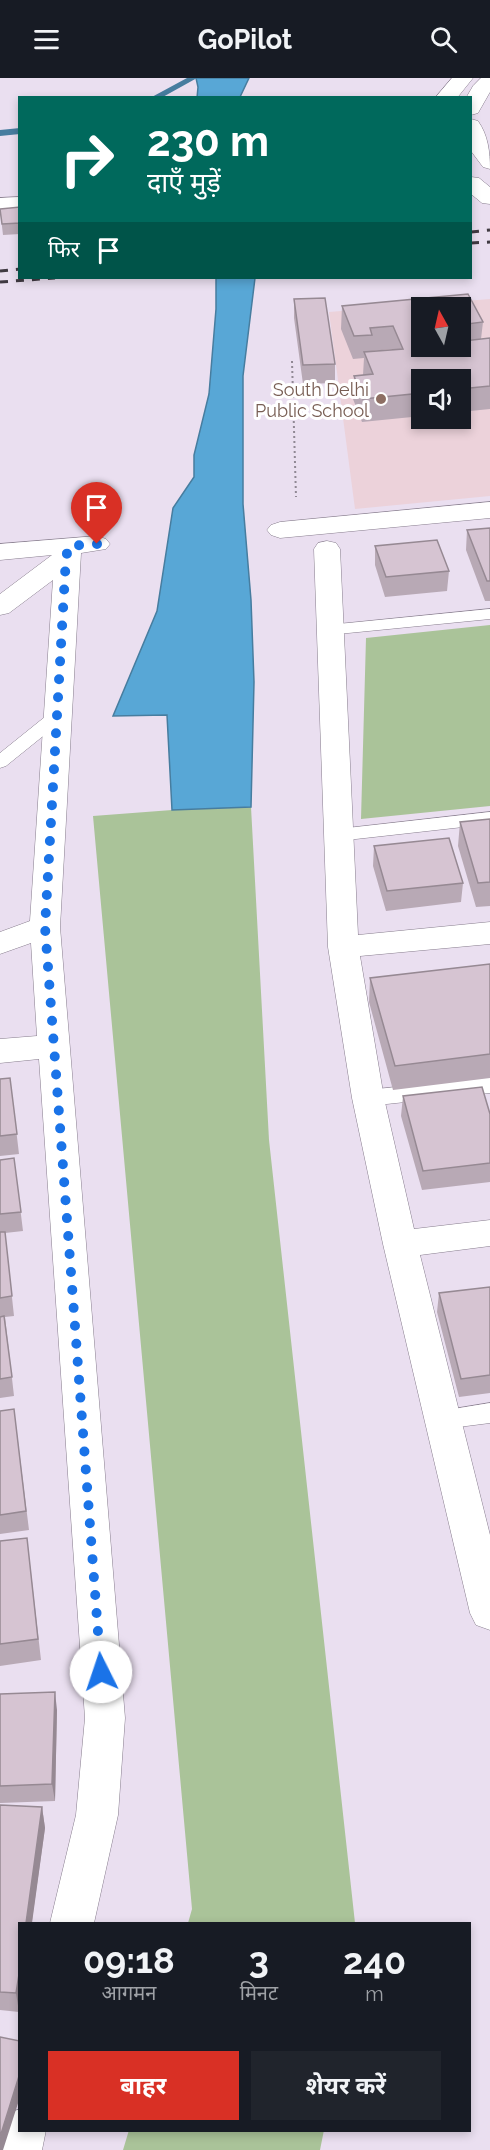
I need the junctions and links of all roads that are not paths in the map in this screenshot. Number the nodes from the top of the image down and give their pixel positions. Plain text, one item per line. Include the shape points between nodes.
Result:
1 (463, 78) edge
2 (490, 81) edge
3 (447, 96) edge
4 (472, 108) edge
5 (472, 128) edge
6 (490, 163) edge
7 (472, 184) edge
8 (490, 198) edge
9 (18, 203) edge
10 (0, 205) edge
11 (490, 510) edge
12 (288, 529) road end
13 (327, 549) dead end
14 (75, 550) junction
15 (0, 552) edge
16 (0, 607) edge
17 (490, 614) edge
18 (328, 630) junction
19 (57, 716) junction
20 (0, 762) edge
21 (490, 818) edge
22 (338, 835) junction
23 (45, 927) junction
24 (490, 933) edge
25 (0, 943) edge
26 (343, 947) junction
27 (54, 1046) junction
28 (0, 1051) edge
29 (490, 1085) edge
30 (368, 1098) junction
31 (490, 1233) edge
32 (400, 1244) junction
33 (490, 1413) edge
34 (443, 1419) junction
35 (490, 1613) edge
36 (72, 1922) edge
37 (23, 2132) edge
38 (19, 2150) edge

1 - 3 street
2 - 4 street via 480,90
5 - 6 street
7 - 8 street
9 - 10 street
11 - 12 street
13 - 18 street
14 - 15 street
14 - 16 street
14 - 19 street
17 - 18 lane
18 - 22 street
19 - 20 lane
19 - 23 street
21 - 22 lane
22 - 26 street
23 - 25 street
23 - 27 street
24 - 26 street
26 - 30 street
27 - 28 street
27 - 36 street via 105,1718 97,1815
29 - 30 lane
30 - 32 street
31 - 32 street
32 - 34 street
33 - 34 lane
34 - 35 street
37 - 38 street

